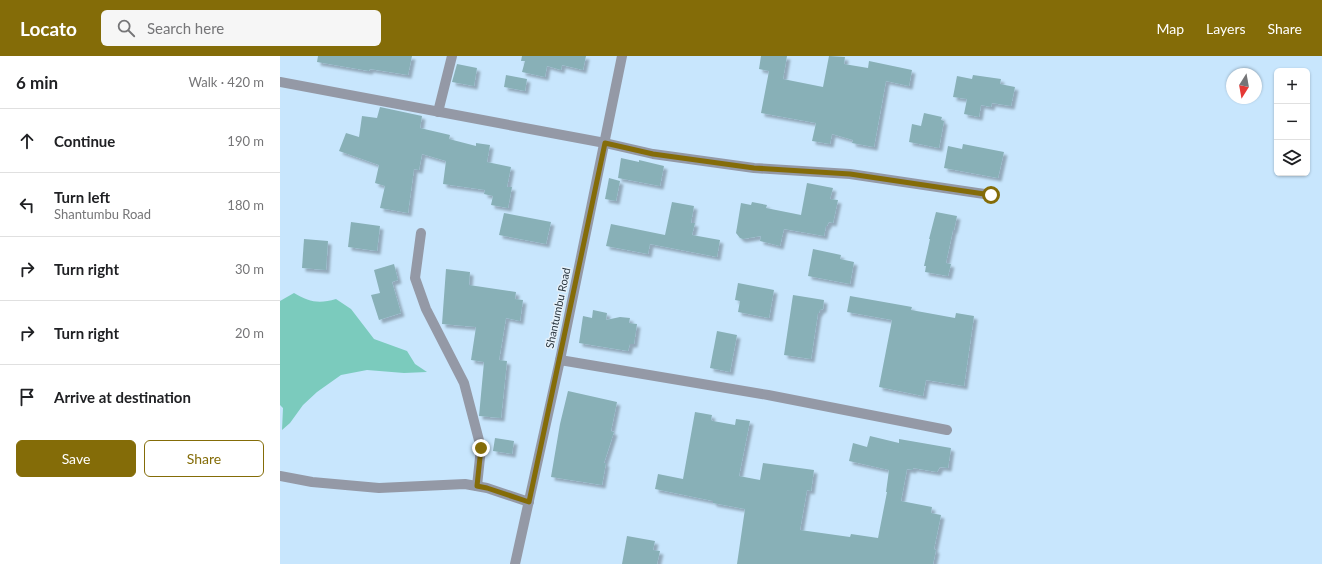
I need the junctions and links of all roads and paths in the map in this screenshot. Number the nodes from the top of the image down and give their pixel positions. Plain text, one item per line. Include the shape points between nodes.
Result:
1 (452, 56) edge
2 (622, 56) edge
3 (280, 82) edge
4 (438, 112) junction
5 (605, 143) junction
6 (991, 195) dead end
7 (421, 233) dead end
8 (560, 360) junction
9 (947, 430) dead end
10 (280, 476) edge
11 (477, 486) junction
12 (529, 502) junction
13 (515, 564) edge

1 - 4 street
2 - 5 street, Shantumbu Road
3 - 4 street
4 - 5 street
5 - 6 street via 653,154 754,168 850,174
5 - 8 street, Shantumbu Road
7 - 11 street via 415,278 426,309 464,382 481,448
8 - 9 street via 768,395
8 - 12 street, Shantumbu Road
10 - 11 street via 312,482 379,488 465,484
11 - 12 street
12 - 13 street, Shantumbu Road

